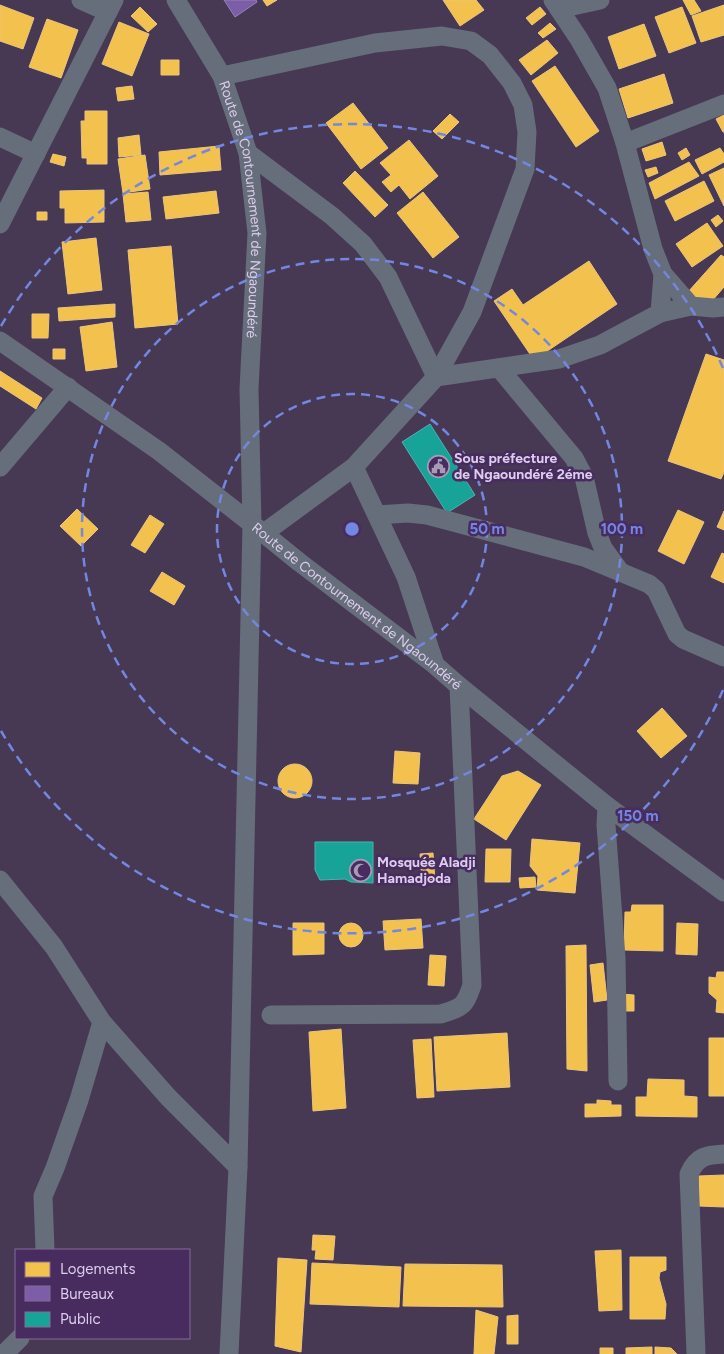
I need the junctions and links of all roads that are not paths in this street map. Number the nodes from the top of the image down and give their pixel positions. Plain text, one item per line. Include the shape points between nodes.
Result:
1 (80, 0) edge
2 (176, 0) edge
3 (600, 0) edge
4 (556, 5) edge
5 (111, 6) edge
6 (222, 76) junction
7 (724, 104) edge
8 (0, 137) edge
9 (625, 143) junction
10 (248, 153) junction
11 (36, 154) junction
12 (0, 224) edge
13 (663, 274) junction
14 (720, 304) edge
15 (691, 306) junction
16 (660, 314) junction
17 (0, 341) edge
18 (499, 368) junction
19 (436, 377) junction
20 (68, 387) junction
21 (0, 467) edge
22 (354, 467) junction
23 (377, 515) junction
24 (258, 528) junction
25 (620, 571) junction
26 (724, 658) edge
27 (435, 665) junction
28 (459, 686) junction
29 (607, 806) junction
30 (4, 892) edge
31 (724, 892) edge
32 (271, 1016) dead end
33 (102, 1022) junction
34 (618, 1081) dead end
35 (724, 1154) edge
36 (238, 1167) junction
37 (44, 1249) edge
38 (19, 1339) edge
39 (4, 1354) edge
40 (230, 1354) edge
41 (696, 1354) edge

1 - 5 street
2 - 6 street, Route de Contournement de Ngaoundéré
3 - 4 street
4 - 9 street via 607,88
5 - 11 street
6 - 10 street, Route de Contournement de Ngaoundéré
6 - 19 street via 375,43 442,36 471,41 490,55 512,83 523,105 527,132 525,169 472,312
7 - 9 street
8 - 11 street
9 - 13 street via 653,249
10 - 19 street via 364,244 388,277
10 - 24 street, Route de Contournement de Ngaoundéré via 257,233 248,389
11 - 12 street
13 - 15 street
13 - 16 street
14 - 15 street
15 - 16 street
16 - 18 street via 600,345 559,359
17 - 20 street
18 - 19 street
18 - 25 street via 574,458 584,477 603,548
19 - 22 street
20 - 21 street
20 - 24 street via 159,451
22 - 23 street
22 - 24 street
23 - 25 street via 408,513 435,517 584,557
23 - 27 street via 406,577
24 - 27 street, Route de Contournement de Ngaoundéré
24 - 36 street
25 - 26 street via 656,590 677,634
27 - 28 street, Route de Contournement de Ngaoundéré
28 - 29 street, Route de Contournement de Ngaoundéré
28 - 32 street via 472,985 468,998 458,1008 442,1014
29 - 31 street, Route de Contournement de Ngaoundéré
29 - 34 street via 616,958
30 - 33 street via 54,947
33 - 36 street via 168,1097
33 - 37 street via 73,1117 43,1196
35 - 41 street via 703,1157 694,1164 690,1174
36 - 40 street
38 - 39 street

